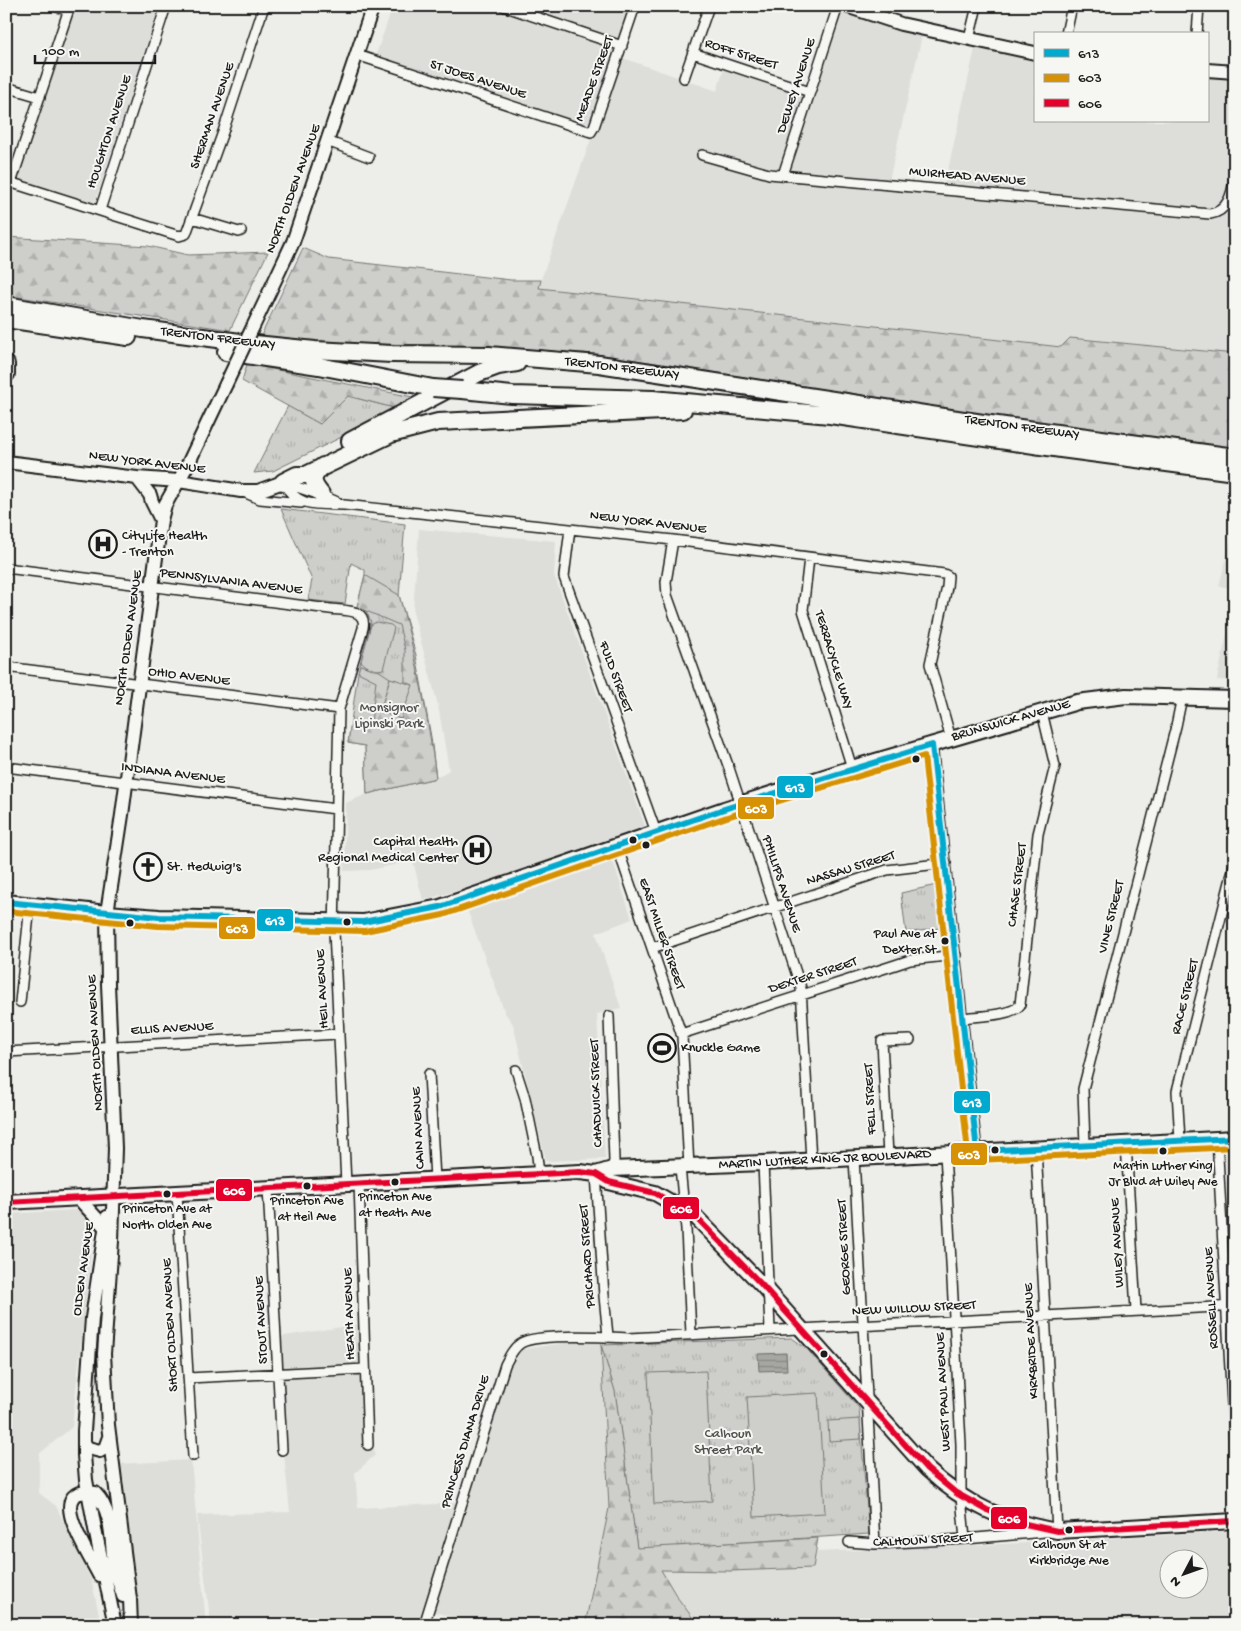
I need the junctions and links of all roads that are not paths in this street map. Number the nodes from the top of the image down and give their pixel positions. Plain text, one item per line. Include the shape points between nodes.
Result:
1 (55, 6) edge
2 (166, 6) edge
3 (264, 6) edge
4 (359, 6) edge
5 (503, 6) edge
6 (635, 6) edge
7 (709, 6) edge
8 (838, 6) edge
9 (846, 6) edge
10 (977, 6) edge
11 (1072, 6) edge
12 (1199, 6) edge
13 (69, 8) edge
14 (372, 8) edge
15 (878, 11) edge
16 (1066, 32) edge
17 (1197, 32) edge
18 (969, 39) junction
19 (622, 46) junction
20 (693, 53) junction
21 (1034, 53) edge
22 (357, 55) junction
23 (1208, 70) edge
24 (1235, 72) edge
25 (684, 78) dead end
26 (6, 87) edge
27 (810, 92) junction
28 (40, 97) junction
29 (590, 132) joint
30 (327, 141) junction
31 (702, 155) dead end
32 (369, 157) dead end
33 (783, 174) junction
34 (1235, 177) edge
35 (9, 182) edge
36 (100, 210) junction
37 (192, 218) junction
38 (241, 231) dead end
39 (6, 305) edge
40 (6, 319) edge
41 (540, 359) junction
42 (6, 364) edge
43 (6, 374) edge
44 (720, 406) junction
45 (1235, 457) edge
46 (6, 462) edge
47 (322, 466) junction
48 (1235, 472) edge
49 (137, 478) junction
50 (290, 478) junction
51 (179, 481) junction
52 (241, 491) junction
53 (321, 494) junction
54 (304, 503) junction
55 (344, 505) junction
56 (161, 520) junction
57 (570, 529) junction
58 (672, 540) junction
59 (809, 558) junction
60 (6, 568) edge
61 (152, 586) junction
62 (363, 616) joint
63 (6, 667) edge
64 (138, 684) junction
65 (1182, 697) junction
66 (1235, 698) edge
67 (339, 709) junction
68 (1042, 712) junction
69 (951, 739) junction
70 (932, 745) junction
71 (6, 767) edge
72 (852, 768) junction
73 (126, 782) junction
74 (741, 803) junction
75 (336, 809) junction
76 (656, 832) junction
77 (617, 846) junction
78 (1235, 862) edge
79 (946, 863) junction
80 (6, 902) edge
81 (30, 905) junction
82 (774, 907) junction
83 (107, 913) junction
84 (334, 922) junction
85 (652, 948) junction
86 (956, 956) junction
87 (802, 994) junction
88 (20, 1002) dead end
89 (609, 1016) dead end
90 (963, 1018) junction
91 (681, 1032) junction
92 (339, 1034) junction
93 (910, 1040) dead end
94 (110, 1046) junction
95 (6, 1052) edge
96 (516, 1070) dead end
97 (429, 1074) dead end
98 (1235, 1138) edge
99 (1217, 1139) junction
100 (1180, 1140) junction
101 (1126, 1144) junction
102 (1085, 1145) junction
103 (1036, 1149) junction
104 (977, 1151) junction
105 (945, 1153) junction
106 (888, 1156) junction
107 (854, 1158) junction
108 (811, 1160) junction
109 (764, 1163) junction
110 (685, 1167) junction
111 (612, 1169) junction
112 (539, 1174) junction
113 (596, 1174) junction
114 (436, 1179) junction
115 (353, 1184) junction
116 (268, 1188) junction
117 (655, 1192) junction
118 (177, 1193) junction
119 (113, 1196) junction
120 (78, 1198) junction
121 (6, 1202) edge
122 (684, 1208) junction
123 (104, 1226) junction
124 (770, 1294) junction
125 (1230, 1306) edge
126 (1136, 1310) junction
127 (1044, 1315) junction
128 (954, 1320) junction
129 (863, 1325) junction
130 (770, 1330) junction
131 (802, 1330) junction
132 (691, 1334) junction
133 (594, 1336) joint
134 (608, 1336) junction
135 (88, 1354) junction
136 (104, 1354) junction
137 (365, 1369) junction
138 (278, 1373) junction
139 (188, 1378) junction
140 (867, 1404) junction
141 (109, 1437) junction
142 (84, 1443) junction
143 (368, 1445) dead end
144 (282, 1450) dead end
145 (193, 1456) dead end
146 (1235, 1457) edge
147 (88, 1492) junction
148 (961, 1497) junction
149 (1235, 1521) edge
150 (1056, 1531) junction
151 (965, 1539) junction
152 (849, 1542) dead end
153 (875, 1544) junction
154 (110, 1602) junction
155 (115, 1625) edge
156 (131, 1625) edge
157 (424, 1625) edge

1 - 13 street
2 - 36 street, HOUGHTON AVENUE
3 - 37 street, SHERMAN AVENUE
4 - 14 street
5 - 19 street
6 - 19 street, MEADE STREET
7 - 20 street
8 - 27 street, DEWEY AVENUE
9 - 15 main road
10 - 18 street
11 - 16 street
12 - 17 street
13 - 28 street
14 - 22 main road, NORTH OLDEN AVENUE
15 - 18 main road via 901,24
18 - 21 main road
19 - 29 street, MEADE STREET
20 - 25 street
20 - 27 street, ROFF STREET
22 - 29 street, ST JOES AVENUE
22 - 30 main road, NORTH OLDEN AVENUE
23 - 24 main road
26 - 28 street
27 - 33 street, DEWEY AVENUE
28 - 35 street
30 - 32 street
30 - 51 main road, NORTH OLDEN AVENUE, bridge via 293,242
31 - 33 street, MUIRHEAD AVENUE via 769,174
33 - 34 street, MUIRHEAD AVENUE via 1210,214 1219,212 1228,202
35 - 36 street
36 - 37 street, SHERMAN AVENUE via 179,236 186,234
37 - 38 street
39 - 41 highway, TRENTON FREEWAY via 143,329 255,344
40 - 44 highway, TRENTON FREEWAY, bridge via 281,360 433,388 512,395 653,399
41 - 45 highway, TRENTON FREEWAY via 608,365 992,425
41 - 50 highway via 498,366 473,376 306,463
42 - 43 highway
44 - 47 highway via 438,422 391,434
44 - 48 highway, TRENTON FREEWAY via 876,421
46 - 49 main road, NEW YORK AVENUE
47 - 50 highway via 306,475
47 - 53 highway via 314,474 314,485
49 - 51 main road, NEW YORK AVENUE
49 - 56 main road via 150,494
50 - 52 main road, NEW YORK AVENUE via 258,491
50 - 53 street, NEW YORK AVENUE via 303,490
50 - 54 street via 294,496
51 - 52 main road, NEW YORK AVENUE
51 - 56 main road, NORTH OLDEN AVENUE via 165,505
52 - 54 street, NEW YORK AVENUE via 260,498
53 - 55 street, NEW YORK AVENUE
54 - 55 street, NEW YORK AVENUE
55 - 57 street, NEW YORK AVENUE
56 - 61 main road, NORTH OLDEN AVENUE
57 - 58 street, NEW YORK AVENUE
57 - 76 street, FULD STREET via 564,577
58 - 59 street, NEW YORK AVENUE
58 - 74 street, PHILLIPS AVENUE via 667,595
59 - 69 street, NEW YORK AVENUE via 948,576 930,664
59 - 72 street, TERRACYCLE WAY via 803,610
60 - 61 street, PENNSYLVANIA AVENUE
61 - 62 street, PENNSYLVANIA AVENUE
61 - 64 main road, NORTH OLDEN AVENUE
62 - 67 street, HEIL AVENUE via 363,628
63 - 64 street, OHIO AVENUE
64 - 67 street, OHIO AVENUE
64 - 73 main road, NORTH OLDEN AVENUE
65 - 66 main road, BRUNSWICK AVENUE
65 - 68 main road, BRUNSWICK AVENUE via 1126,696 1087,700
65 - 102 street, VINE STREET via 1083,1089
67 - 75 street, HEIL AVENUE
68 - 69 main road, BRUNSWICK AVENUE
68 - 90 street, CHASE STREET via 1055,766 1038,834 1020,1005 1009,1012
69 - 70 main road, BRUNSWICK AVENUE
70 - 72 main road, BRUNSWICK AVENUE
70 - 79 street
71 - 73 street, INDIANA AVENUE
72 - 74 main road, BRUNSWICK AVENUE
73 - 75 street, INDIANA AVENUE
73 - 83 main road, NORTH OLDEN AVENUE
74 - 76 main road, BRUNSWICK AVENUE
74 - 82 street, PHILLIPS AVENUE
75 - 84 street, HEIL AVENUE
76 - 77 main road, BRUNSWICK AVENUE
77 - 84 main road, BRUNSWICK AVENUE via 440,907 363,922
77 - 85 street, EAST MILLER STREET
78 - 100 street, RACE STREET via 1177,1091
79 - 82 street, NASSAU STREET via 887,870
79 - 86 street
80 - 81 main road, BRUNSWICK AVENUE
81 - 83 main road, BRUNSWICK AVENUE
81 - 88 street
82 - 85 street, NASSAU STREET
82 - 87 street, PHILLIPS AVENUE
83 - 84 main road, BRUNSWICK AVENUE
83 - 94 main road, NORTH OLDEN AVENUE
84 - 92 street, HEIL AVENUE
85 - 91 street, EAST MILLER STREET
86 - 87 street, DEXTER STREET via 910,960
86 - 90 street
87 - 91 street, DEXTER STREET
87 - 108 street, PHILLIPS AVENUE
89 - 111 street, CHADWICK STREET
90 - 104 street
91 - 110 street, EAST MILLER STREET
92 - 94 street, ELLIS AVENUE
92 - 115 street, HEIL AVENUE
93 - 106 street, FELL STREET via 882,1041
94 - 95 street, ELLIS AVENUE
94 - 119 main road, NORTH OLDEN AVENUE via 115,1148
96 - 112 street via 525,1098
97 - 114 street, CAIN AVENUE
98 - 99 main road, MARTIN LUTHER KING JR BOULEVARD
99 - 100 main road, MARTIN LUTHER KING JR BOULEVARD
99 - 125 street, ROSSELL AVENUE
100 - 101 main road, MARTIN LUTHER KING JR BOULEVARD
101 - 102 main road, MARTIN LUTHER KING JR BOULEVARD
101 - 126 street, WILEY AVENUE
102 - 103 main road, MARTIN LUTHER KING JR BOULEVARD
103 - 104 main road, MARTIN LUTHER KING JR BOULEVARD
103 - 127 street, KIRKBRIDE AVENUE
104 - 105 main road, MARTIN LUTHER KING JR BOULEVARD
105 - 106 main road, MARTIN LUTHER KING JR BOULEVARD
105 - 128 street, WEST PAUL AVENUE
106 - 107 main road, MARTIN LUTHER KING JR BOULEVARD
107 - 108 main road, MARTIN LUTHER KING JR BOULEVARD
107 - 129 street, GEORGE STREET
108 - 109 main road, MARTIN LUTHER KING JR BOULEVARD
109 - 110 main road, MARTIN LUTHER KING JR BOULEVARD
109 - 124 street
110 - 111 main road, MARTIN LUTHER KING JR BOULEVARD
110 - 122 street, EAST MILLER STREET
111 - 113 main road, MARTIN LUTHER KING JR BOULEVARD
111 - 117 main road, CALHOUN STREET
112 - 113 main road
112 - 114 main road
113 - 117 main road, CALHOUN STREET via 609,1182
113 - 134 street, PRICHARD STREET
114 - 115 main road
115 - 116 main road
115 - 137 street, HEATH AVENUE
116 - 118 main road
116 - 138 street, STOUT AVENUE
117 - 122 main road, CALHOUN STREET
118 - 119 main road
118 - 139 street, SHORT OLDEN AVENUE
119 - 120 main road
119 - 123 main road, OLDEN AVENUE
119 - 136 main road, OLDEN AVENUE
120 - 121 main road
120 - 123 main road
122 - 124 main road, CALHOUN STREET via 717,1237
122 - 132 street, EAST MILLER STREET
123 - 135 main road, OLDEN AVENUE
124 - 130 street
124 - 131 main road, CALHOUN STREET
125 - 126 street, NEW WILLOW STREET
125 - 146 street, ROSSELL AVENUE
126 - 127 street, NEW WILLOW STREET
127 - 128 street, NEW WILLOW STREET
127 - 150 street, KIRKBRIDE AVENUE
128 - 129 street, NEW WILLOW STREET
128 - 148 street, WEST PAUL AVENUE
129 - 131 street, NEW WILLOW STREET
129 - 140 street, GEORGE STREET
130 - 131 street, NEW WILLOW STREET
130 - 132 street, NEW WILLOW STREET
131 - 140 main road, CALHOUN STREET
132 - 134 street, NEW WILLOW STREET via 629,1338
133 - 134 street, NEW WILLOW STREET
133 - 157 street, PRINCESS DIANA DRIVE via 522,1342 509,1356
135 - 136 main road
135 - 142 main road, OLDEN AVENUE
136 - 141 main road, OLDEN AVENUE
137 - 138 street
137 - 143 street, HEATH AVENUE
138 - 139 street
138 - 144 street, STOUT AVENUE
139 - 145 street, SHORT OLDEN AVENUE
140 - 148 main road, CALHOUN STREET via 927,1470
140 - 153 street, GEORGE STREET
141 - 142 main road via 100,1452
141 - 156 main road, OLDEN AVENUE
142 - 147 main road, OLDEN AVENUE
147 - 154 main road, OLDEN AVENUE
147 - 154 main road via 72,1499 70,1514
147 - 156 main road via 95,1493 105,1506 115,1568
148 - 150 main road, CALHOUN STREET via 1010,1520
148 - 151 street, WEST PAUL AVENUE
149 - 150 main road, CALHOUN STREET
150 - 151 street, CALHOUN STREET
151 - 153 street, CALHOUN STREET
152 - 153 street, CALHOUN STREET
154 - 155 main road, OLDEN AVENUE

